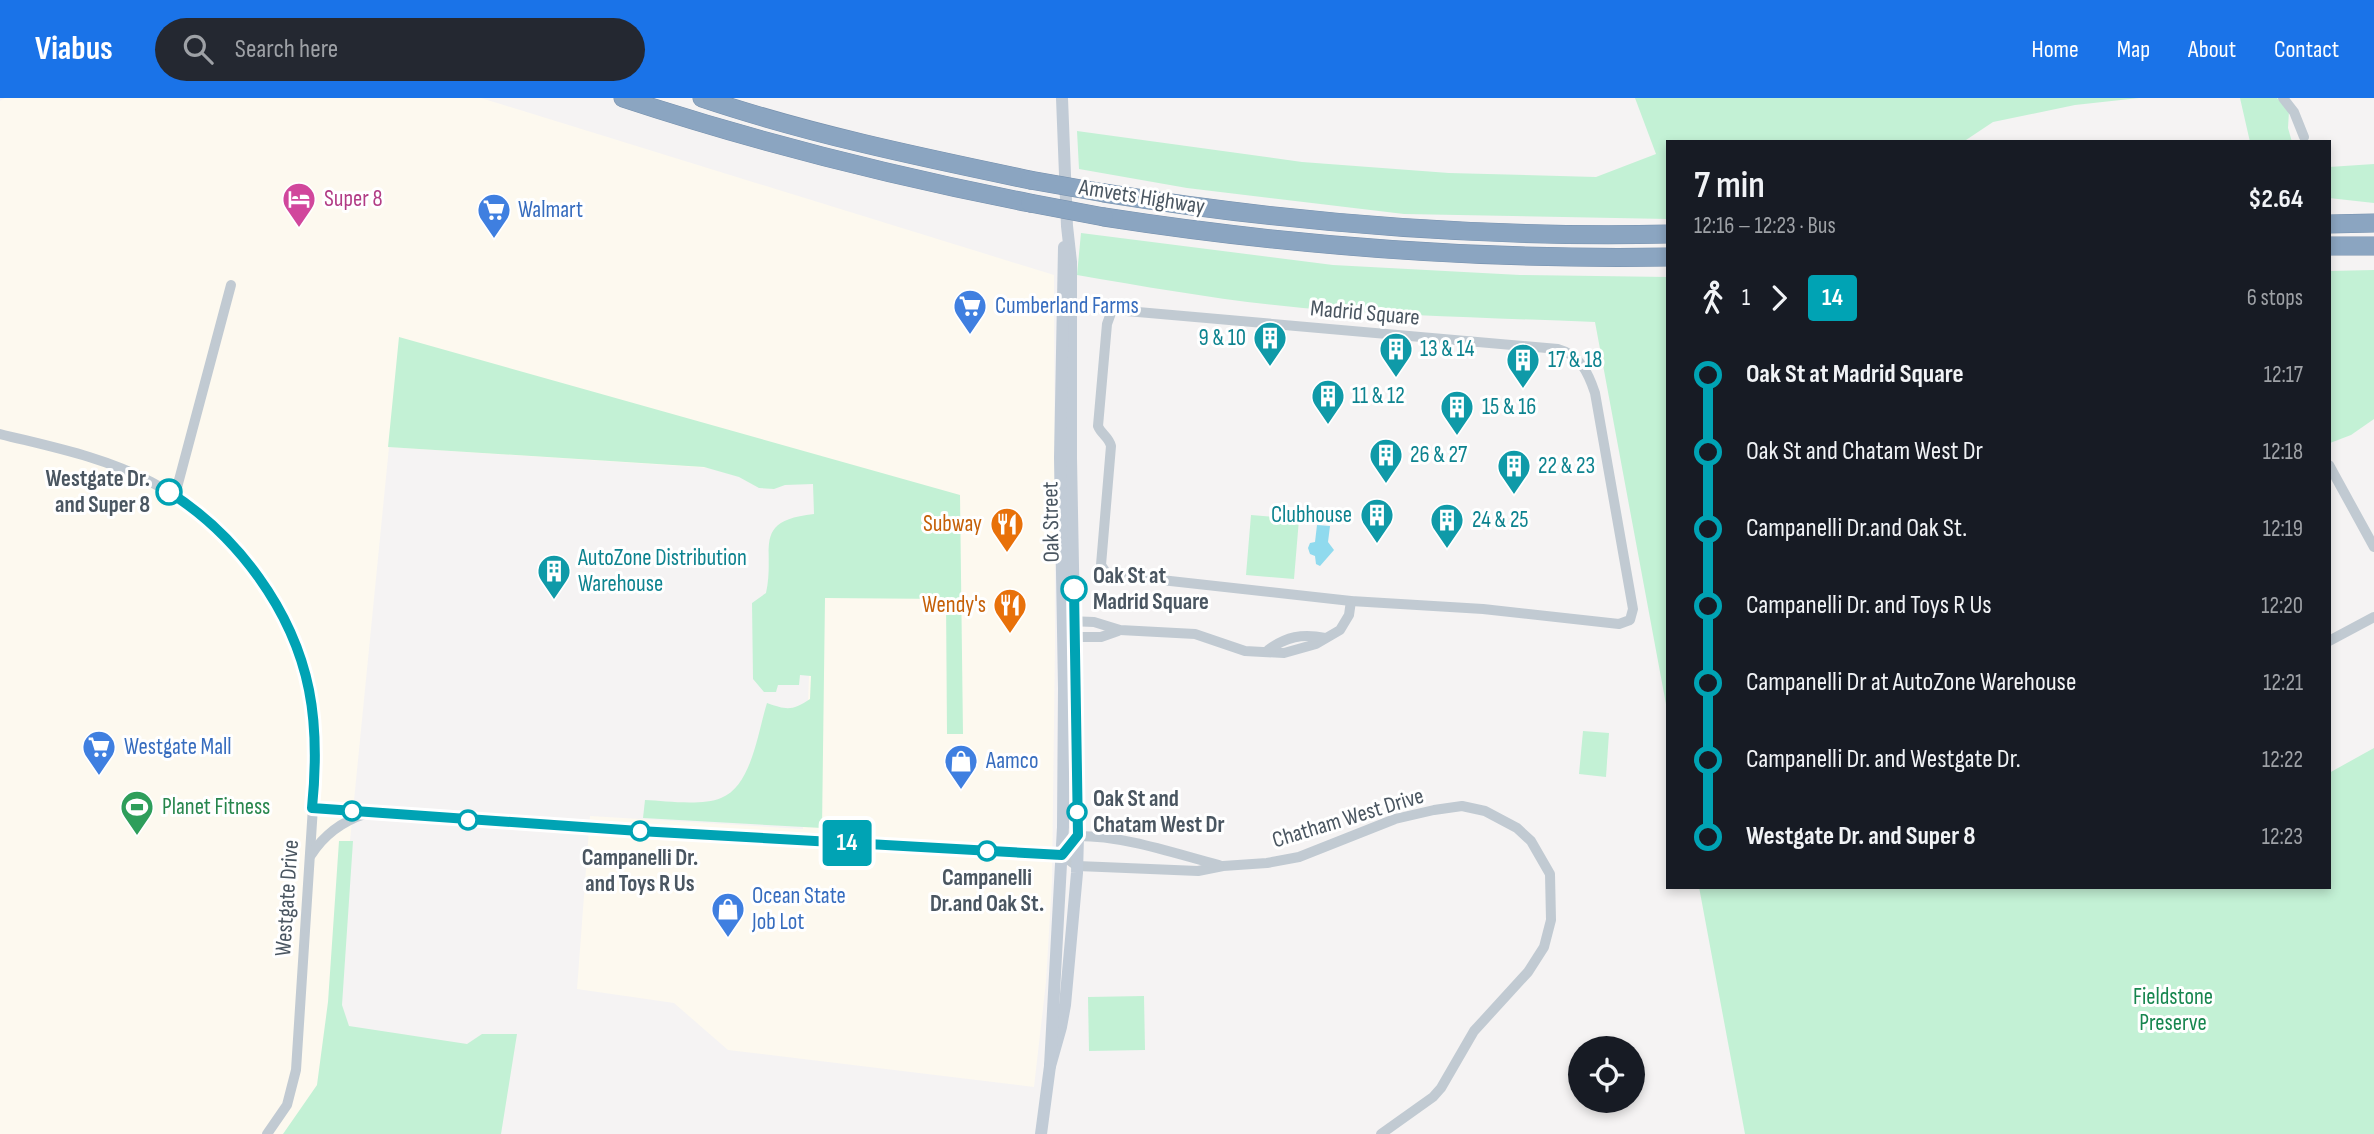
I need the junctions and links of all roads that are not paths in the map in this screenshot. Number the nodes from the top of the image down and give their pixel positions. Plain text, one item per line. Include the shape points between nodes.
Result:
1 (623, 98) edge
2 (702, 98) edge
3 (1062, 98) edge
4 (2283, 98) edge
5 (2304, 137) dead end
6 (2374, 223) edge
7 (2331, 224) edge
8 (1666, 234) edge
9 (2331, 246) edge
10 (2374, 246) edge
11 (1666, 257) edge
12 (231, 285) dead end
13 (0, 434) edge
14 (2331, 469) edge
15 (175, 495) junction
16 (2374, 547) edge
17 (1351, 601) junction
18 (2374, 617) edge
19 (1069, 621) junction
20 (1120, 630) junction
21 (1070, 637) junction
22 (2331, 641) edge
23 (312, 808) junction
24 (370, 813) junction
25 (1078, 835) junction
26 (1062, 855) junction
27 (309, 858) junction
28 (1077, 866) junction
29 (1223, 866) junction
30 (1050, 1066) junction
31 (267, 1134) edge
32 (1041, 1134) edge
33 (1381, 1134) edge

1 - 11 highway, Amvets Highway, bridge via 749,138 914,179 1104,217 1404,251
2 - 8 highway, Amvets Highway, bridge via 756,116 1030,180 1232,212 1405,229
3 - 19 main road, Oak Street via 1066,226 1060,458
4 - 5 street
6 - 7 highway
9 - 10 highway
12 - 15 street
13 - 15 street, Westgate Drive via 108,462
14 - 16 street
15 - 23 street, Westgate Drive via 248,564 289,632 309,688 316,754
17 - 17 street, Madrid Square via 1619,624 1630,620 1633,609 1595,393 1581,363 1558,349 1122,310 1111,313 1098,419 1100,432 1111,446 1103,571 1114,576
17 - 20 street via 1345,623 1333,635 1284,653 1245,651 1195,634
18 - 22 street
19 - 20 street
19 - 21 main road, Oak Street
20 - 21 street via 1101,637
21 - 25 main road, Oak Street
21 - 26 main road, Oak Street
23 - 24 street
23 - 27 street, Westgate Drive
24 - 26 street
24 - 27 street via 339,826
25 - 26 street
25 - 28 main road, Oak Street
25 - 29 street, Chatham West Drive via 1123,841
26 - 28 street
26 - 30 main road, Oak Street
27 - 31 street, Westgate Drive via 296,1070 287,1105
28 - 29 street, Chatham West Drive via 1198,870
28 - 30 main road, Oak Street via 1065,1005
29 - 33 street, Chatham West Drive via 1299,856 1395,819 1462,806 1510,823 1541,856 1550,874 1552,898 1548,936 1540,954 1474,1031 1441,1088
30 - 32 main road, Oak Street

